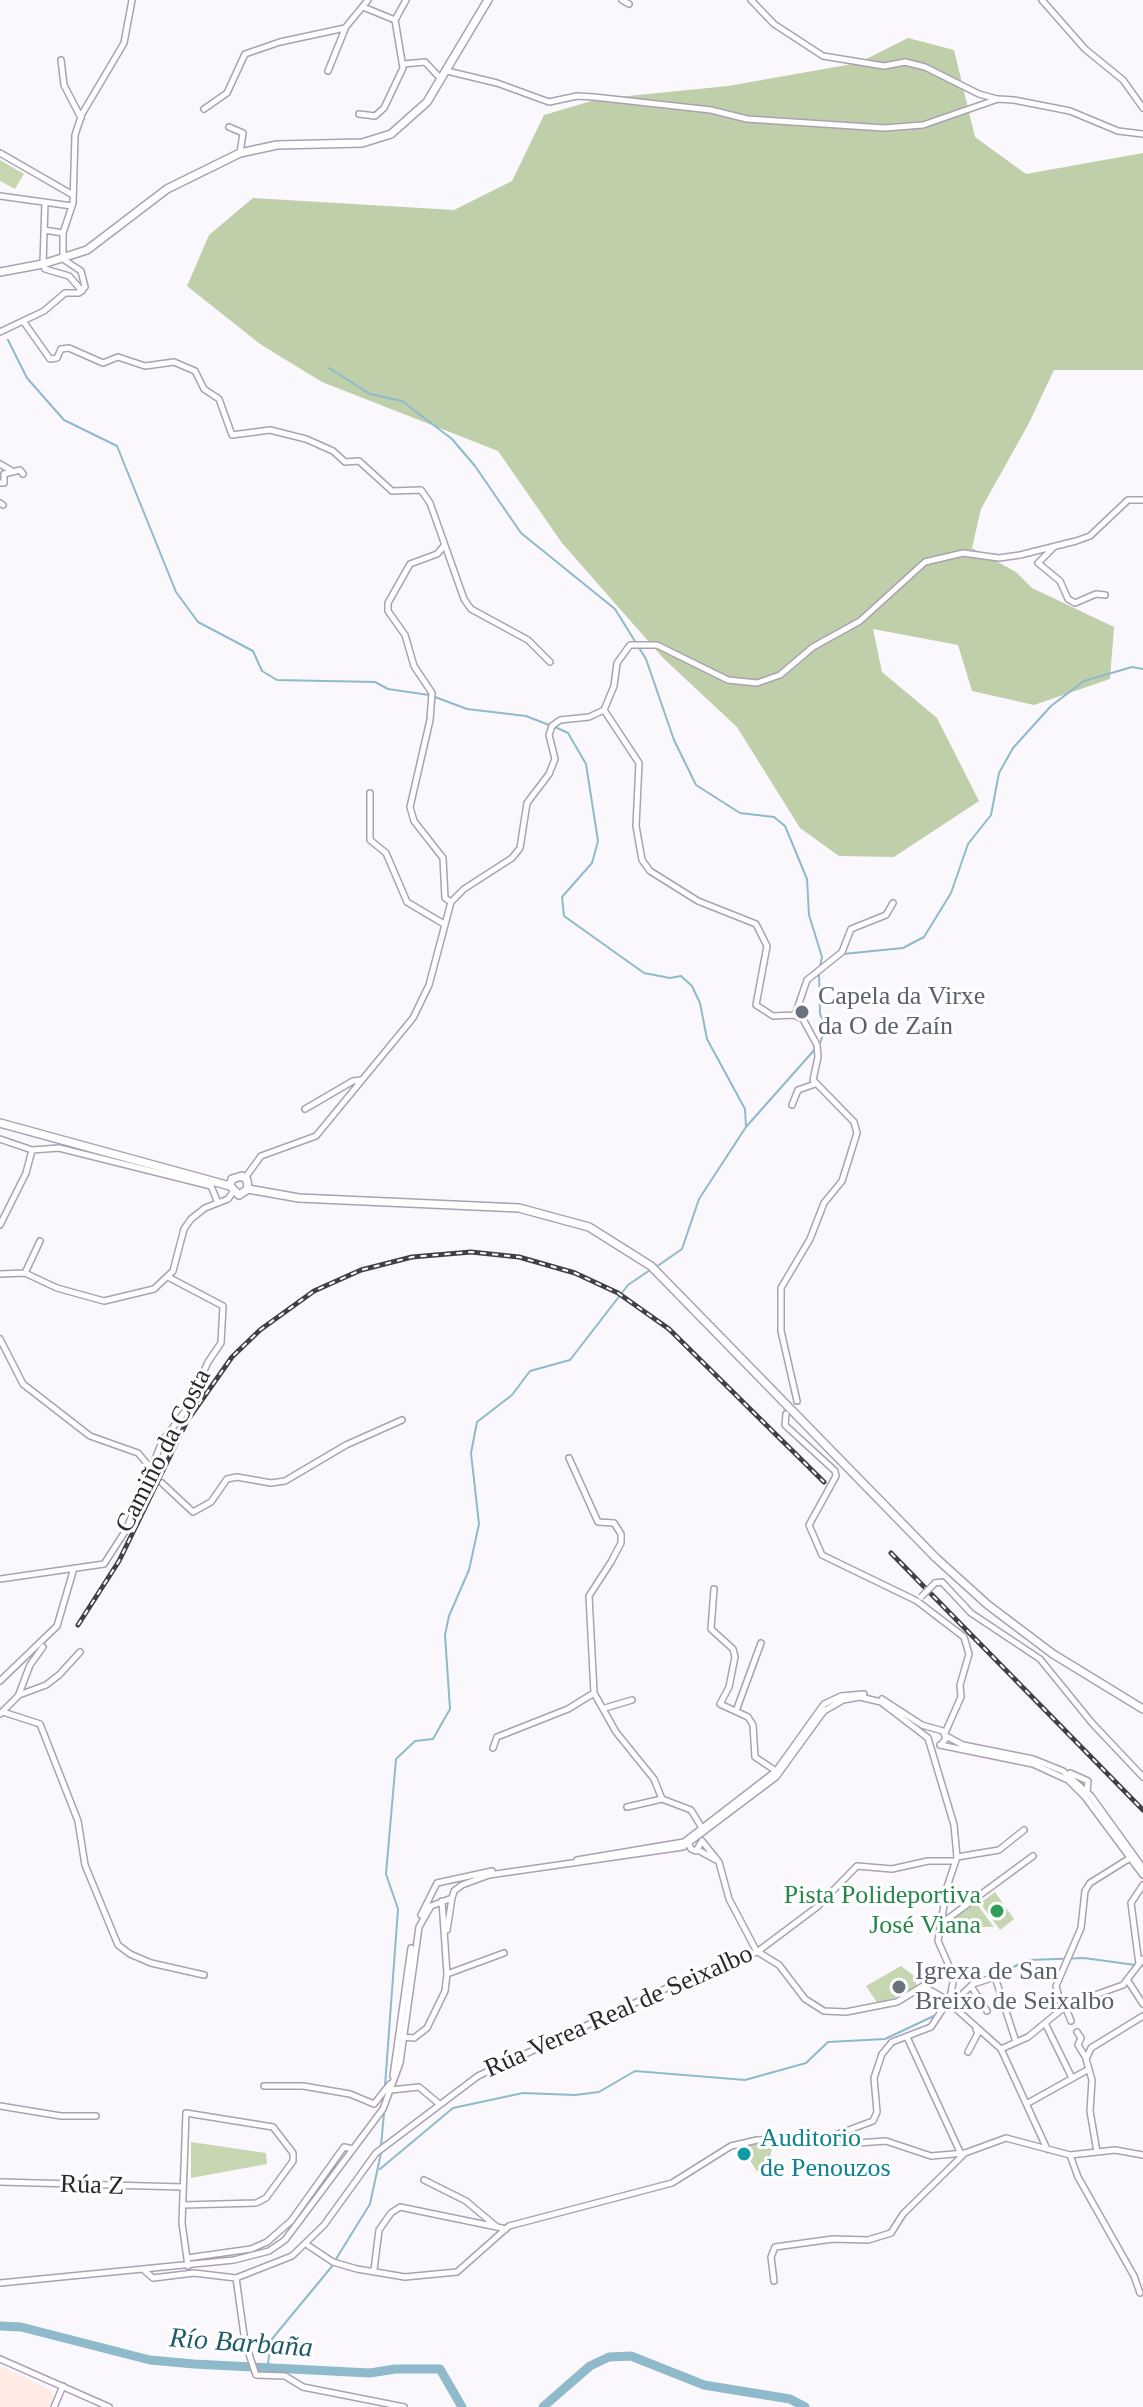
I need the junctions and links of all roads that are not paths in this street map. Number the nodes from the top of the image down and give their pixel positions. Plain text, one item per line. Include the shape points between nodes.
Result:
1 (132, 0) edge
2 (368, 0) edge
3 (406, 0) edge
4 (488, 0) edge
5 (622, 0) edge
6 (751, 0) edge
7 (1042, 0) edge
8 (629, 4) dead end
9 (363, 7) junction
10 (395, 20) junction
11 (345, 28) junction
12 (61, 60) dead end
13 (403, 64) junction
14 (328, 71) dead end
15 (447, 71) junction
16 (442, 80) junction
17 (998, 99) junction
18 (1143, 108) edge
19 (204, 109) dead end
20 (359, 114) dead end
21 (81, 118) junction
22 (229, 127) dead end
23 (1143, 134) edge
24 (0, 153) edge
25 (240, 153) junction
26 (73, 195) junction
27 (0, 196) edge
28 (45, 203) junction
29 (72, 206) junction
30 (44, 230) junction
31 (63, 233) junction
32 (63, 259) junction
33 (43, 264) junction
34 (0, 272) edge
35 (82, 291) junction
36 (23, 321) junction
37 (0, 332) edge
38 (0, 464) edge
39 (13, 471) junction
40 (23, 474) dead end
41 (0, 483) edge
42 (1143, 500) edge
43 (444, 546) junction
44 (1054, 547) junction
45 (1105, 595) dead end
46 (550, 662) dead end
47 (604, 710) junction
48 (370, 793) dead end
49 (451, 902) junction
50 (893, 903) dead end
51 (444, 924) junction
52 (794, 1015) junction
53 (361, 1080) junction
54 (816, 1083) junction
55 (792, 1105) dead end
56 (305, 1109) dead end
57 (0, 1123) edge
58 (0, 1139) edge
59 (32, 1150) junction
60 (245, 1178) junction
61 (231, 1189) junction
62 (248, 1189) junction
63 (218, 1203) junction
64 (0, 1225) edge
65 (40, 1241) dead end
66 (2, 1272) edge
67 (25, 1273) junction
68 (170, 1278) junction
69 (0, 1339) edge
70 (797, 1401) dead end
71 (786, 1414) dead end
72 (402, 1420) dead end
73 (569, 1458) dead end
74 (152, 1470) junction
75 (162, 1483) dead end
76 (74, 1568) junction
77 (0, 1579) edge
78 (714, 1589) dead end
79 (919, 1599) junction
80 (46, 1641) junction
81 (761, 1643) dead end
82 (80, 1652) dead end
83 (7, 1675) junction
84 (0, 1681) edge
85 (19, 1692) junction
86 (594, 1693) junction
87 (632, 1700) dead end
88 (605, 1708) junction
89 (1143, 1709) edge
90 (736, 1711) junction
91 (1, 1713) edge
92 (947, 1725) junction
93 (936, 1728) junction
94 (945, 1734) junction
95 (935, 1745) junction
96 (493, 1748) dead end
97 (1042, 1766) junction
98 (774, 1772) junction
99 (1143, 1777) edge
100 (1081, 1783) junction
101 (1087, 1792) junction
102 (754, 1795) junction
103 (662, 1799) junction
104 (627, 1807) dead end
105 (1097, 1813) junction
106 (1024, 1830) dead end
107 (700, 1835) junction
108 (680, 1844) junction
109 (692, 1847) junction
110 (1033, 1856) dead end
111 (1130, 1858) junction
112 (955, 1859) junction
113 (717, 1860) junction
114 (1143, 1868) edge
115 (1143, 1875) edge
116 (449, 1882) junction
117 (1143, 1885) edge
118 (433, 1894) junction
119 (453, 1894) junction
120 (440, 1900) junction
121 (941, 1924) junction
122 (445, 1935) junction
123 (757, 1952) junction
124 (504, 1953) dead end
125 (1143, 1959) edge
126 (1139, 1965) junction
127 (948, 1966) junction
128 (447, 1974) junction
129 (204, 1975) dead end
130 (1128, 1981) junction
131 (925, 1986) junction
132 (971, 1986) junction
133 (949, 2001) junction
134 (1143, 2004) edge
135 (1064, 2008) junction
136 (987, 2011) dead end
137 (1143, 2016) edge
138 (402, 2017) junction
139 (1071, 2021) dead end
140 (1046, 2024) junction
141 (976, 2028) junction
142 (1077, 2032) dead end
143 (907, 2037) junction
144 (404, 2038) junction
145 (414, 2038) junction
146 (1016, 2042) junction
147 (1001, 2049) junction
148 (968, 2052) dead end
149 (401, 2053) junction
150 (1086, 2059) junction
151 (1089, 2069) junction
152 (1072, 2078) junction
153 (264, 2086) dead end
154 (391, 2087) junction
155 (438, 2103) junction
156 (1028, 2103) junction
157 (0, 2106) edge
158 (96, 2116) dead end
159 (834, 2136) junction
160 (353, 2149) junction
161 (1047, 2149) junction
162 (1097, 2152) junction
163 (962, 2153) junction
164 (1070, 2155) junction
165 (1143, 2155) edge
166 (424, 2180) dead end
167 (0, 2182) edge
168 (183, 2187) junction
169 (183, 2205) junction
170 (497, 2227) junction
171 (506, 2229) junction
172 (306, 2244) junction
173 (187, 2258) junction
174 (188, 2266) junction
175 (374, 2270) junction
176 (145, 2271) junction
177 (236, 2278) junction
178 (774, 2281) dead end
179 (0, 2283) edge
180 (1140, 2293) dead end
181 (0, 2359) edge
182 (63, 2386) junction
183 (54, 2407) edge
184 (109, 2407) edge
185 (404, 2407) edge

1 - 21 street via 116,62
2 - 9 street
3 - 10 street
4 - 15 main road
5 - 8 street
6 - 17 street via 774,24 823,56 884,66 905,62
7 - 18 street via 1085,49 1123,80
9 - 10 street
9 - 11 street
10 - 13 street
11 - 14 street
11 - 19 street via 245,54 227,93
12 - 21 street via 64,85
13 - 16 street via 425,62
13 - 20 street via 384,108 375,116
15 - 16 main road
15 - 17 street via 549,102 594,97 762,121 884,128 923,125
16 - 25 main road via 411,119 381,139 267,146
17 - 23 street via 1070,111 1118,131
21 - 26 street via 72,160
22 - 25 street via 243,133
24 - 26 street
25 - 32 main road via 180,182 93,247
26 - 29 street
27 - 28 street
28 - 29 street
28 - 30 street
29 - 31 street
30 - 31 street
30 - 33 street
31 - 32 street
32 - 33 main road
32 - 35 street via 81,271
33 - 34 main road
33 - 35 street via 69,276
35 - 36 street via 65,293
36 - 37 street
36 - 43 street via 50,359 69,348 99,362 118,357 145,366 179,364 195,371 204,389 219,399 232,435 270,430 306,439 345,462 359,461 386,489 426,494
38 - 39 street
39 - 40 street
39 - 41 street
42 - 44 street via 1128,500 1090,536
43 - 46 street via 471,609 528,640
43 - 49 street via 410,564 388,611 432,693 410,807 414,821 443,858 445,898
44 - 45 street via 1038,563 1060,581 1068,599 1075,603
44 - 47 street via 999,558 963,553 925,562 860,621 813,647 780,675 757,683 728,680 657,645 630,645 617,663
47 - 49 street via 552,726 555,759 527,803 520,848
47 - 52 street via 639,763 636,826 642,860 650,871 698,901 756,924 767,946 756,1005 773,1016
48 - 51 street via 370,840 386,853 407,902
49 - 51 street
50 - 52 street via 886,915 851,929 842,952 807,980
51 - 53 street via 424,999
52 - 54 street via 803,1019 817,1045
53 - 56 street
53 - 60 street via 316,1136 261,1156
54 - 55 street via 798,1090
54 - 70 street via 848,1115 857,1133 842,1181 824,1203 781,1288 781,1331
57 - 61 main road
58 - 59 street
59 - 63 street via 59,1148 211,1186
59 - 64 street
60 - 61 main road via 235,1177
60 - 62 main road
61 - 62 main road via 239,1195
61 - 63 street
62 - 89 main road via 299,1198 519,1208 589,1227 651,1266 988,1605 1053,1654
63 - 68 street via 189,1222
65 - 67 street
66 - 67 street
67 - 68 street via 104,1301 154,1289
68 - 74 street, Camiño da Costa via 223,1306 221,1343
69 - 74 street via 23,1384 90,1436 138,1453
71 - 79 street via 785,1425 835,1471 809,1525 822,1555
72 - 75 street via 285,1481 227,1479 211,1502 193,1512
73 - 86 street via 598,1522 614,1523 621,1534 621,1543 589,1596
74 - 76 street, Camiño da Costa via 126,1530 104,1564
76 - 77 street
76 - 80 street via 57,1626
78 - 90 street via 711,1629 735,1657 720,1704
79 - 92 street via 964,1637 969,1654 961,1697
79 - 99 street, bridge via 942,1582 971,1613 1040,1659
80 - 83 street
80 - 85 street
81 - 90 street
82 - 85 street via 46,1685
83 - 84 street
83 - 85 street
85 - 91 street
86 - 88 street
86 - 96 street via 497,1737
87 - 88 street
88 - 103 street
90 - 98 street via 753,1725 755,1757
91 - 129 street via 40,1724 78,1821 85,1865 118,1945 151,1963
92 - 93 street
92 - 94 street
93 - 94 street
93 - 95 street
93 - 98 street via 880,1698 841,1696 820,1709
94 - 95 street
94 - 100 street via 963,1745 1033,1759
95 - 97 street
95 - 102 street via 881,1702 860,1697 839,1701 824,1711 781,1771
95 - 112 street via 954,1825
97 - 100 street
97 - 105 street via 1078,1789
98 - 102 street
98 - 107 street
100 - 101 street
101 - 105 street
101 - 114 street
102 - 107 street
103 - 104 street
103 - 107 street via 691,1810
105 - 111 street
106 - 112 street via 999,1850
107 - 108 street
107 - 109 street
107 - 109 street
107 - 113 street
108 - 109 street
108 - 116 street
109 - 113 street
109 - 119 street via 489,1875
110 - 121 street
111 - 115 street
111 - 135 street via 1085,1891 1081,1928 1056,1986
112 - 121 street
112 - 123 street, Rúa Verea Real de Seixalbo via 897,1869 857,1866 814,1909
113 - 123 street via 729,1899
116 - 118 street via 437,1883
116 - 119 street
117 - 126 street via 1131,1903
118 - 120 street
118 - 138 street via 413,1936
119 - 120 street
119 - 122 street
120 - 122 street
120 - 144 street via 427,1911 417,1933
121 - 127 street via 938,1941
122 - 128 street
123 - 131 street via 779,1965 799,1994 824,2011 893,2003
123 - 155 street, Rúa Verea Real de Seixalbo via 549,2040
124 - 128 street
125 - 126 street
126 - 130 street
127 - 131 street
127 - 133 street via 954,1977
128 - 145 street via 435,2017
130 - 134 street
130 - 135 street
131 - 133 street
132 - 133 street
132 - 136 street
132 - 146 street via 995,1977
133 - 141 street
133 - 143 street via 931,2027
135 - 139 street
135 - 140 street
137 - 150 street via 1091,2048
138 - 144 street
138 - 154 street
140 - 146 street
140 - 152 street
141 - 147 street
141 - 148 street
142 - 150 street
143 - 159 street via 892,2042 882,2054 874,2078 873,2121
143 - 163 street
144 - 145 street
144 - 149 street
145 - 149 street
146 - 147 street
147 - 156 street
149 - 154 street
150 - 151 street
151 - 152 street
151 - 162 street
152 - 156 street
153 - 154 street via 350,2094 374,2104
154 - 155 street via 419,2087
154 - 160 street via 380,2114
155 - 172 street, Rúa Verea Real de Seixalbo via 378,2152
156 - 161 street
157 - 158 street
159 - 163 street via 857,2143 886,2141 931,2156
159 - 171 street via 738,2143 672,2183
160 - 173 street via 344,2147 291,2221 267,2242
160 - 174 street via 280,2244 249,2257
161 - 163 street via 1006,2138
161 - 164 street
162 - 164 street
162 - 165 street
163 - 178 street via 891,2233 868,2240 775,2247
164 - 180 street
166 - 170 street via 466,2201
167 - 168 street, Rúa Z
168 - 169 street
168 - 169 street via 186,2113 273,2127 293,2153 293,2161 266,2198 256,2203
169 - 173 street
170 - 171 street
170 - 175 street via 400,2207 379,2230
171 - 175 street via 462,2270 405,2277
172 - 175 street via 339,2264
172 - 177 street, Rúa Verea Real de Seixalbo via 277,2263
173 - 174 street
174 - 176 street
176 - 177 street, Rúa Verea Real de Seixalbo via 153,2278 194,2273
176 - 179 street
177 - 185 street via 256,2375 285,2376 303,2387
181 - 182 street
182 - 183 street
182 - 184 street

